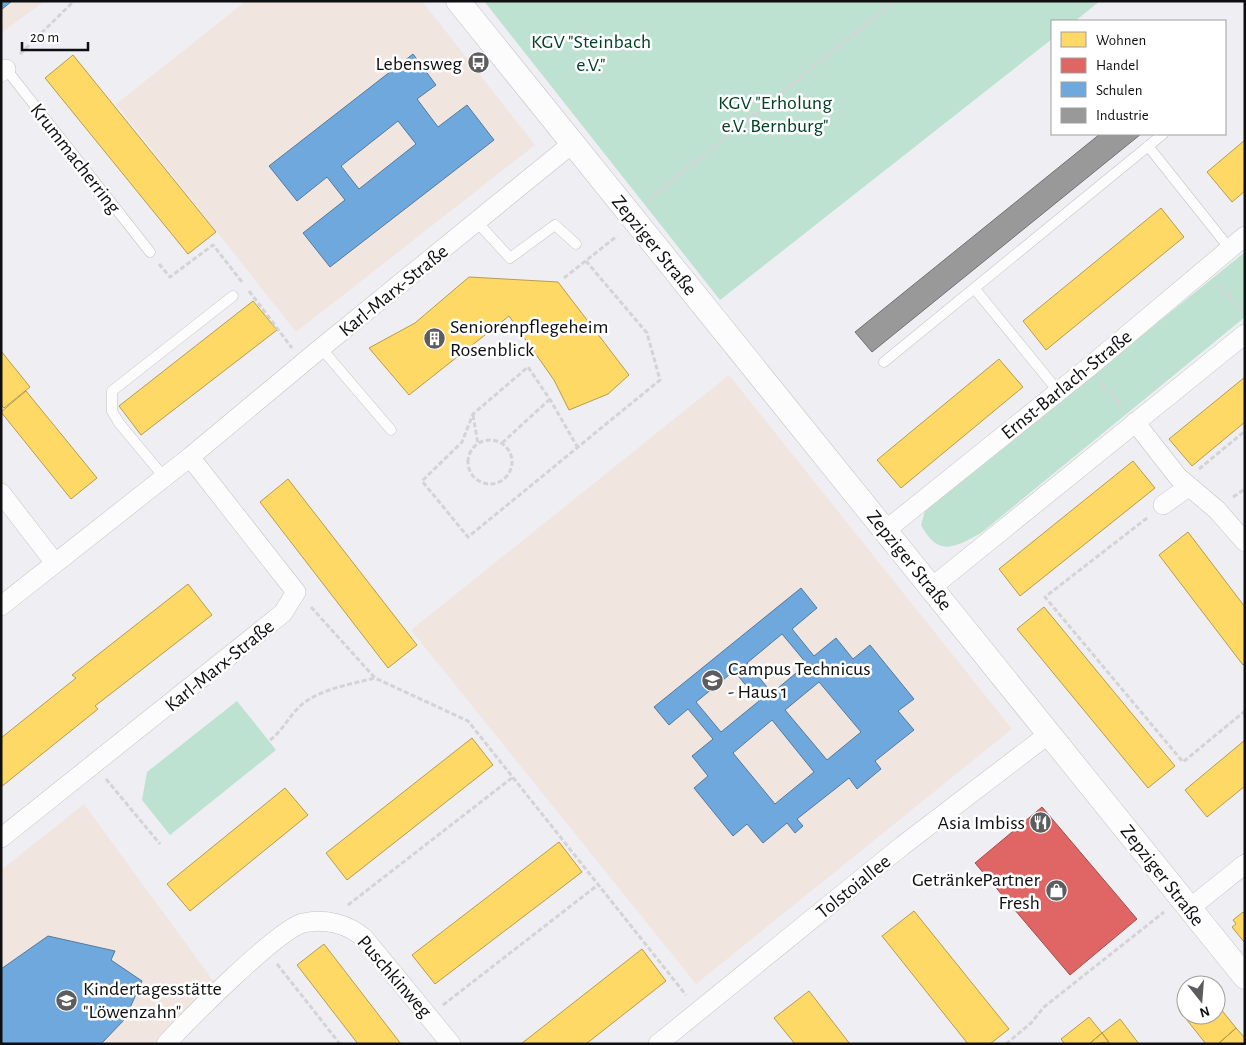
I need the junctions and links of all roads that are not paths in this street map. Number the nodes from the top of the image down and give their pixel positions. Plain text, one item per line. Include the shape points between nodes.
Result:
1 (458, 1) edge
2 (3, 71) edge
3 (1162, 135) edge
4 (574, 143) junction
5 (1148, 146) junction
6 (477, 222) junction
7 (1245, 236) edge
8 (576, 244) dead end
9 (1230, 249) junction
10 (150, 252) dead end
11 (974, 288) junction
12 (234, 296) dead end
13 (1245, 334) edge
14 (321, 348) junction
15 (884, 362) dead end
16 (1058, 391) junction
17 (1135, 422) junction
18 (391, 430) dead end
19 (190, 457) junction
20 (164, 477) junction
21 (1185, 484) junction
22 (1, 493) edge
23 (1163, 505) road end
24 (886, 530) junction
25 (1245, 542) edge
26 (55, 563) junction
27 (932, 587) junction
28 (1, 606) edge
29 (1050, 733) junction
30 (1, 838) edge
31 (1245, 864) edge
32 (1186, 903) junction
33 (1245, 977) edge
34 (166, 1044) edge
35 (451, 1044) edge
36 (658, 1044) edge

1 - 4 street, Zepziger Straße
2 - 10 lane, Krummacherring
3 - 5 lane
4 - 6 street, Karl-Marx-Straße
4 - 24 street, Zepziger Straße
5 - 9 lane
5 - 11 lane
6 - 8 lane via 510,258 555,225
6 - 14 street, Karl-Marx-Straße
7 - 9 street, Ernst-Barlach-Straße
9 - 16 street, Ernst-Barlach-Straße
11 - 15 lane
11 - 16 lane
12 - 20 lane via 112,391 112,411 119,423
13 - 17 street
14 - 18 lane
14 - 19 street, Karl-Marx-Straße
16 - 24 street, Ernst-Barlach-Straße
17 - 21 street
17 - 27 street
19 - 20 street, Karl-Marx-Straße
19 - 30 street, Karl-Marx-Straße via 296,592 283,613
20 - 26 street, Karl-Marx-Straße
21 - 23 street
21 - 25 street via 1217,510
22 - 26 street
24 - 27 street, Zepziger Straße
26 - 28 street, Karl-Marx-Straße
27 - 29 street, Zepziger Straße
29 - 32 street, Zepziger Straße
29 - 36 street, Tolstoiallee via 902,846
31 - 32 street
32 - 33 street, Zepziger Straße
34 - 35 street, Puschkinweg via 195,1013 266,949 302,923 322,922 354,929 364,938

